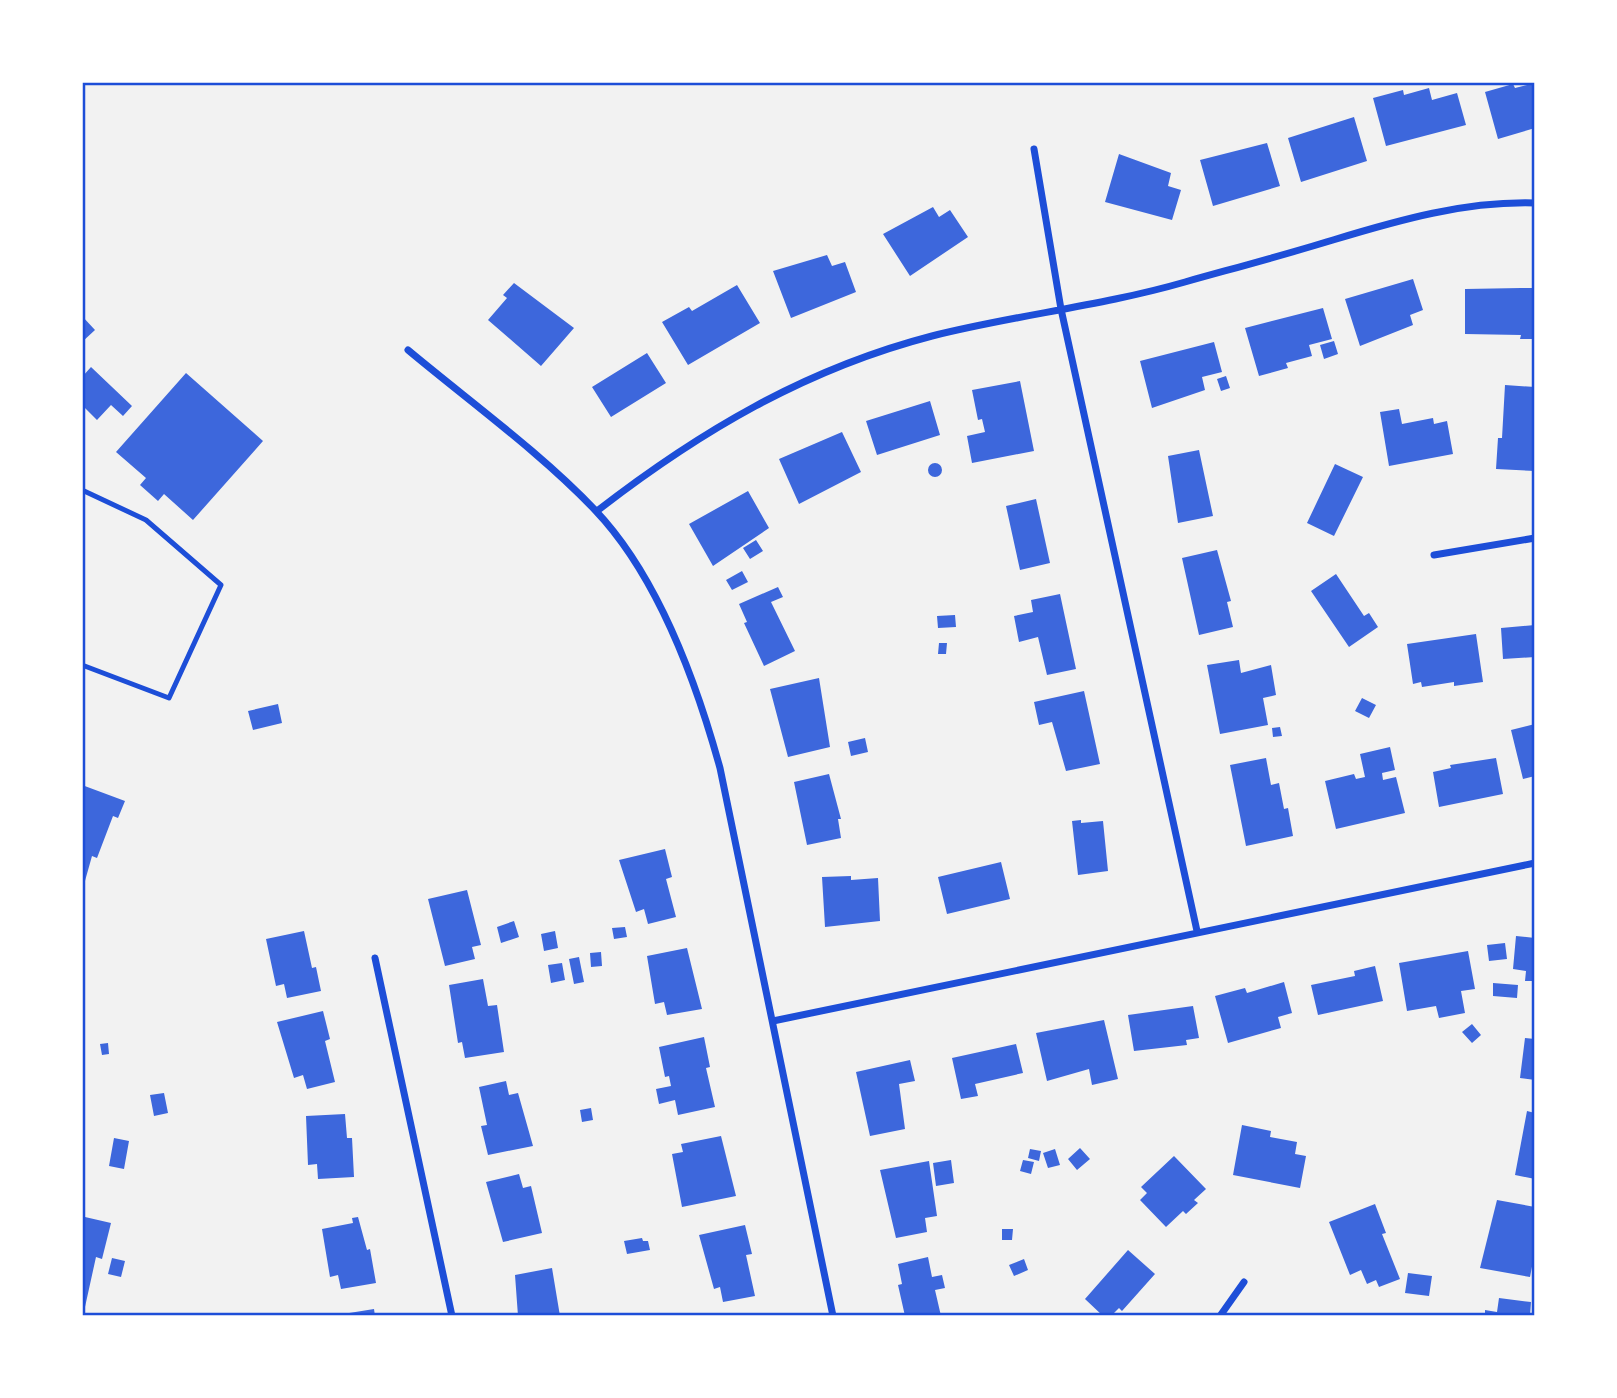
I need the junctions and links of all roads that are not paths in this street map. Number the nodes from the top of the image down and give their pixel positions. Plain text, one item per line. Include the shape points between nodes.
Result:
1 (1034, 149) dead end
2 (1535, 203) edge
3 (1061, 309) junction
4 (408, 350) dead end
5 (82, 490) edge
6 (597, 511) junction
7 (1535, 538) edge
8 (1434, 555) dead end
9 (82, 665) edge
10 (1535, 863) edge
11 (1197, 931) junction
12 (375, 958) dead end
13 (773, 1021) junction
14 (1244, 1282) dead end
15 (452, 1316) edge
16 (833, 1316) edge
17 (1220, 1316) edge

1 - 3 street
2 - 3 street via 1486,203 1410,217 1181,284
3 - 6 street via 930,337 824,371 695,439
3 - 11 street
4 - 6 street
5 - 9 lane via 146,520 221,584 169,698
6 - 13 street via 655,598 697,693 720,768
7 - 8 street
10 - 11 street
11 - 13 street
12 - 15 street
13 - 16 street
14 - 17 street

